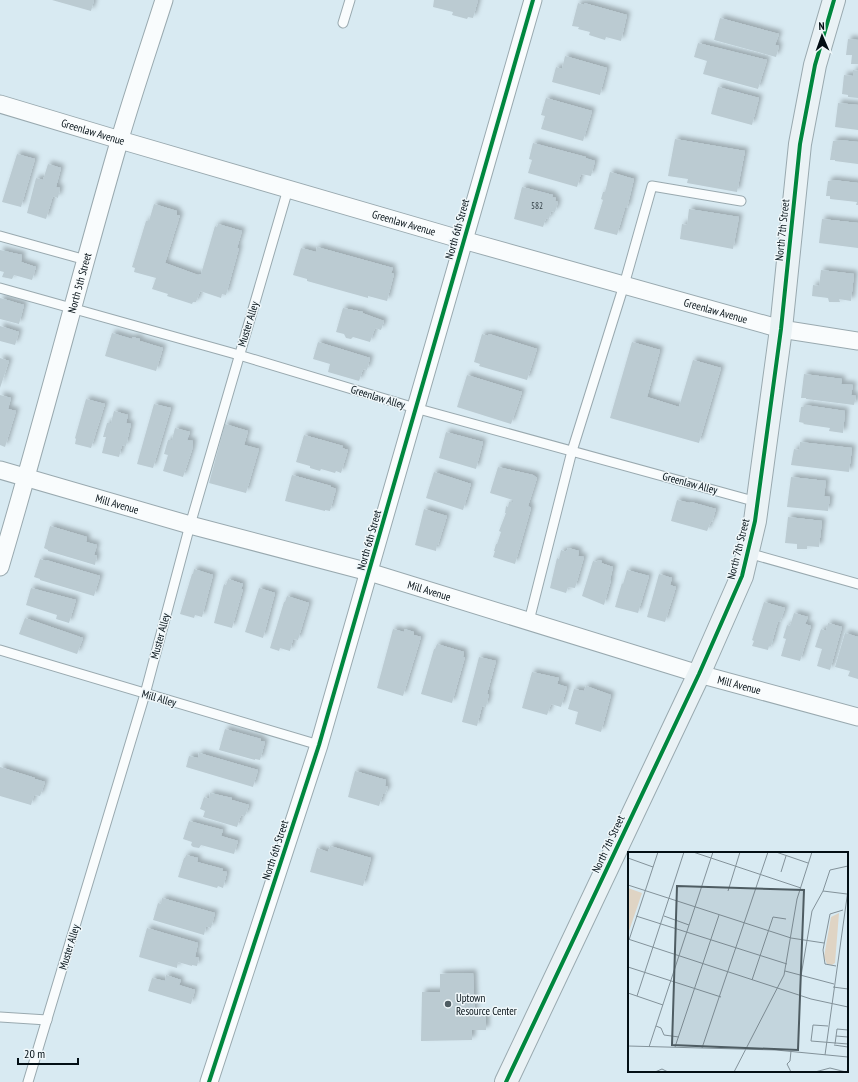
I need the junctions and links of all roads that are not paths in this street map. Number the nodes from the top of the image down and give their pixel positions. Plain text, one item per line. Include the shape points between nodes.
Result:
1 (164, 0) edge
2 (350, 0) edge
3 (533, 0) edge
4 (834, 0) edge
5 (343, 23) dead end
6 (0, 104) edge
7 (120, 140) junction
8 (288, 190) junction
9 (741, 201) dead end
10 (0, 236) edge
11 (463, 240) junction
12 (86, 260) junction
13 (624, 285) junction
14 (0, 288) edge
15 (72, 309) junction
16 (781, 329) junction
17 (858, 341) edge
18 (239, 355) junction
19 (415, 408) junction
20 (572, 451) junction
21 (0, 470) edge
22 (26, 478) junction
23 (757, 502) junction
24 (190, 525) junction
25 (747, 553) junction
26 (0, 567) edge
27 (369, 572) junction
28 (858, 584) edge
29 (529, 621) junction
30 (0, 650) edge
31 (699, 674) junction
32 (145, 694) junction
33 (858, 717) edge
34 (319, 745) junction
35 (0, 1017) edge
36 (47, 1020) junction
37 (28, 1082) edge
38 (209, 1082) edge
39 (506, 1082) edge

1 - 7 street, North 5th Street
2 - 5 lane
3 - 11 street, North 6th Street
4 - 16 street, North 7th Street via 815,65 800,144
6 - 7 street, Greenlaw Avenue
7 - 8 street, Greenlaw Avenue
7 - 12 street, North 5th Street
8 - 11 street, Greenlaw Avenue
8 - 18 lane, Muster Alley
9 - 13 lane via 652,186
10 - 12 lane
11 - 13 street, Greenlaw Avenue
11 - 19 street, North 6th Street
12 - 15 street, North 5th Street
13 - 16 street, Greenlaw Avenue
13 - 20 lane
14 - 15 lane, Greenlaw Alley
15 - 18 lane, Greenlaw Alley
15 - 22 street, North 5th Street
16 - 17 street, Greenlaw Avenue
16 - 23 street, North 7th Street
18 - 19 lane, Greenlaw Alley
18 - 24 lane, Muster Alley
19 - 20 lane, Greenlaw Alley
19 - 27 street, North 6th Street
20 - 23 lane, Greenlaw Alley
20 - 29 lane
21 - 22 street, Mill Avenue
22 - 24 street, Mill Avenue
22 - 26 street, North 5th Street
23 - 25 street, North 7th Street
24 - 27 street, Mill Avenue
24 - 32 lane, Muster Alley
25 - 28 lane
25 - 31 street, North 7th Street via 742,576
27 - 29 street, Mill Avenue
27 - 34 street, North 6th Street
29 - 31 street, Mill Avenue
30 - 32 lane, Mill Alley
31 - 33 street, Mill Avenue
31 - 39 street, North 7th Street
32 - 34 lane, Mill Alley
32 - 36 lane, Muster Alley
34 - 38 street, North 6th Street
35 - 36 lane
36 - 37 lane, Muster Alley

